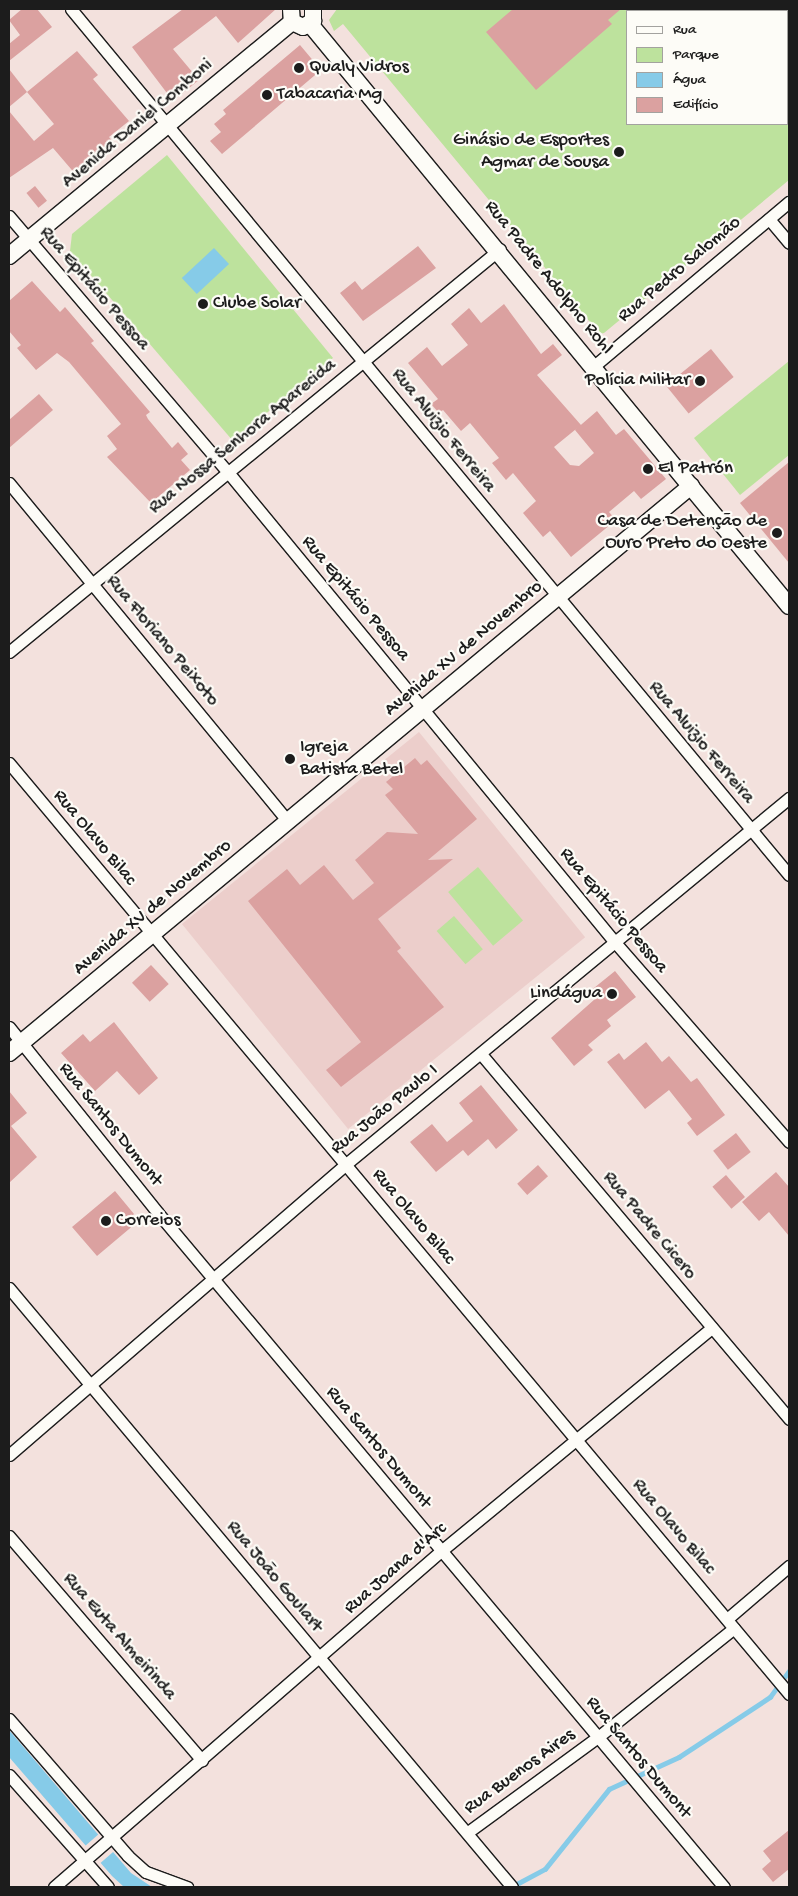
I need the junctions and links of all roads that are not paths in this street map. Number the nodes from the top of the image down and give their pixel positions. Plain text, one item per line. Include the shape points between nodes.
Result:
1 (71, 9) edge
2 (292, 16) edge
3 (312, 16) edge
4 (167, 126) junction
5 (789, 202) edge
6 (9, 216) edge
7 (769, 219) junction
8 (28, 240) junction
9 (789, 243) edge
10 (500, 249) junction
11 (9, 256) edge
12 (363, 360) junction
13 (594, 366) junction
14 (227, 472) junction
15 (9, 483) edge
16 (690, 486) junction
17 (92, 584) junction
18 (556, 598) junction
19 (789, 606) edge
20 (9, 652) edge
21 (423, 709) junction
22 (9, 763) edge
23 (789, 798) edge
24 (288, 821) junction
25 (751, 829) junction
26 (789, 875) edge
27 (152, 935) junction
28 (613, 940) junction
29 (9, 1027) edge
30 (22, 1042) junction
31 (9, 1053) edge
32 (481, 1054) junction
33 (789, 1142) edge
34 (346, 1164) junction
35 (213, 1278) junction
36 (9, 1288) edge
37 (712, 1328) junction
38 (89, 1385) junction
39 (789, 1419) edge
40 (577, 1438) junction
41 (9, 1456) edge
42 (9, 1536) edge
43 (442, 1551) junction
44 (789, 1566) edge
45 (731, 1624) junction
46 (320, 1659) junction
47 (788, 1693) edge
48 (9, 1719) edge
49 (598, 1737) junction
50 (202, 1760) junction
51 (9, 1775) edge
52 (468, 1832) junction
53 (110, 1840) junction
54 (88, 1860) junction
55 (510, 1884) edge
56 (54, 1887) edge
57 (108, 1887) edge
58 (187, 1887) edge
59 (724, 1887) edge

1 - 4 street, Rua Aluizio Ferreira
2 - 3 street via 299,27
2 - 4 street, Avenida Daniel Comboni
3 - 10 street, Rua Padre Adolpho Rohl
4 - 8 street, Avenida Daniel Comboni
4 - 12 street, Rua Aluizio Ferreira
5 - 7 street, Rua Pedro Salomão
6 - 8 street, Rua Epitácio Pessoa
7 - 9 street
7 - 13 street, Rua Pedro Salomão
8 - 11 street, Avenida Daniel Comboni
8 - 14 street, Rua Epitácio Pessoa
10 - 12 street, Rua Nossa Senhora Aparecida
10 - 13 street, Rua Padre Adolpho Rohl
12 - 14 street, Rua Nossa Senhora Aparecida
12 - 18 street, Rua Aluizio Ferreira
13 - 16 street, Rua Padre Adolpho Rohl
14 - 17 street, Rua Nossa Senhora Aparecida
14 - 21 street, Rua Epitácio Pessoa
15 - 17 street, Rua Floriano Peixoto
16 - 18 street, Avenida XV de Novembro
16 - 19 street, Rua Padre Adolpho Rohl
17 - 20 street, Rua Nossa Senhora Aparecida
17 - 24 street, Rua Floriano Peixoto
18 - 21 street, Avenida XV de Novembro
18 - 25 street, Rua Aluizio Ferreira
21 - 24 street, Avenida XV de Novembro
21 - 28 street, Rua Epitácio Pessoa
22 - 27 street, Rua Olavo Bilac
23 - 25 street, Rua João Paulo I
24 - 27 street, Avenida XV de Novembro
25 - 26 street, Rua Aluizio Ferreira
25 - 28 street, Rua João Paulo I
27 - 30 street, Avenida XV de Novembro
27 - 34 street, Rua Olavo Bilac
28 - 32 street, Rua João Paulo I
28 - 33 street, Rua Epitácio Pessoa
29 - 30 street, Rua Santos Dumont
30 - 31 street, Avenida XV de Novembro
30 - 35 street, Rua Santos Dumont
32 - 34 street, Rua João Paulo I
32 - 37 street, Rua Padre Cicero
34 - 35 street, Rua João Paulo I
34 - 40 street, Rua Olavo Bilac
35 - 38 street, Rua João Paulo I
35 - 43 street, Rua Santos Dumont
36 - 38 street, Rua João Goulart
37 - 39 street, Rua Padre Cicero
37 - 40 street, Rua Joana d'Arc
38 - 41 street, Rua João Paulo I
38 - 46 street, Rua João Goulart
40 - 43 street, Rua Joana d'Arc
40 - 45 street, Rua Olavo Bilac
42 - 50 street, Rua Euta Almeirinda
43 - 46 street, Rua Joana d'Arc
43 - 49 street, Rua Santos Dumont
44 - 45 street, Rua Buenos Aires
45 - 47 street, Rua Olavo Bilac
45 - 49 street, Rua Buenos Aires
46 - 50 street, Rua Joana d'Arc
46 - 52 street, Rua João Goulart
48 - 53 street
49 - 52 street, Rua Buenos Aires
49 - 59 street, Rua Santos Dumont
50 - 53 street, Rua Joana d'Arc
51 - 54 street
52 - 55 street, Rua João Goulart
53 - 54 street, Rua Joana d'Arc
53 - 58 street via 146,1872
54 - 56 street, Rua Joana d'Arc
54 - 57 street

